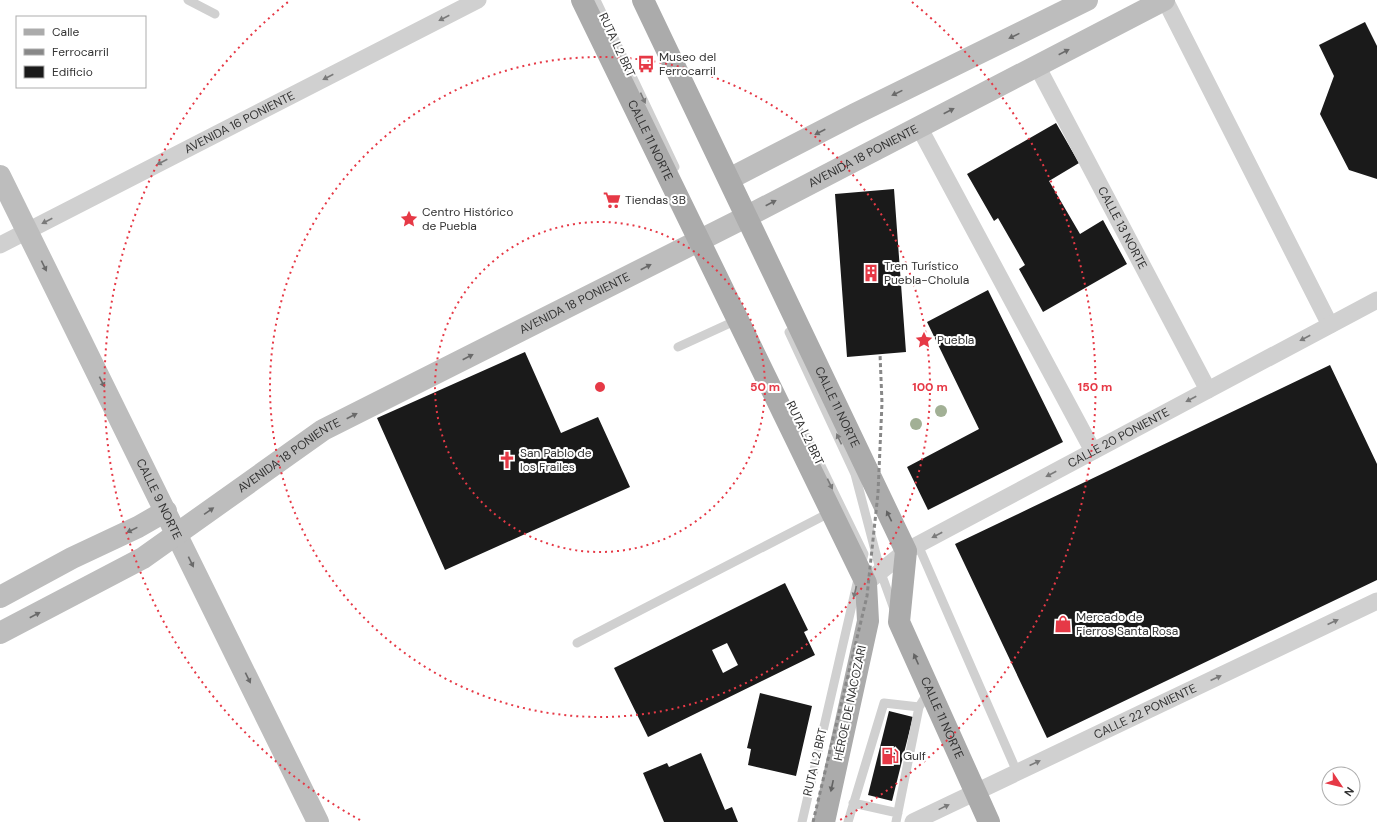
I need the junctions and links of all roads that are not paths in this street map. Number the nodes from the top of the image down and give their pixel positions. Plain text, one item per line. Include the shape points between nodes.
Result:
1 (188, 0) edge
2 (478, 0) edge
3 (582, 0) edge
4 (596, 0) edge
5 (643, 0) edge
6 (1087, 0) edge
7 (1164, 0) edge
8 (215, 14) dead end
9 (1037, 66) junction
10 (665, 69) dead end
11 (919, 127) junction
12 (678, 172) dead end
13 (0, 176) edge
14 (729, 179) junction
15 (738, 217) junction
16 (27, 231) junction
17 (706, 236) junction
18 (0, 244) edge
19 (1375, 306) edge
20 (737, 320) junction
21 (785, 322) dead end
22 (1330, 324) junction
23 (678, 347) dead end
24 (1208, 390) junction
25 (802, 426) dead end
26 (1093, 451) junction
27 (166, 511) junction
28 (831, 512) junction
29 (177, 534) junction
30 (912, 548) junction
31 (72, 558) junction
32 (869, 575) junction
33 (86, 588) junction
34 (0, 597) edge
35 (1377, 601) edge
36 (899, 622) junction
37 (7, 630) edge
38 (577, 643) dead end
39 (924, 699) junction
40 (1017, 772) junction
41 (975, 792) junction
42 (853, 803) junction
43 (897, 818) edge
44 (318, 822) edge
45 (802, 822) edge
46 (824, 822) edge
47 (848, 822) edge
48 (913, 822) edge
49 (989, 822) edge

1 - 8 lane
2 -> 16 street, AVENIDA 16 PONIENTE
3 - 17 main road, CALLE 11 NORTE
4 -> 12 lane, RUTA L2 BRT
5 - 14 main road, CALLE 11 NORTE
6 -> 14 street via 850,116
9 -> 7 street, AVENIDA 18 PONIENTE
7 - 22 street
11 -> 9 street, AVENIDA 18 PONIENTE
9 - 24 street, CALLE 13 NORTE
10 - 15 lane
15 -> 11 street, AVENIDA 18 PONIENTE
11 - 26 street
13 - 16 street, CALLE 9 NORTE
14 - 15 main road, CALLE 11 NORTE
15 - 17 street, AVENIDA 18 PONIENTE
30 -> 15 main road, CALLE 11 NORTE
16 - 18 street, AVENIDA 16 PONIENTE
16 -> 27 street, CALLE 9 NORTE
17 - 20 main road, CALLE 11 NORTE
29 -> 17 street, AVENIDA 18 PONIENTE via 323,430
19 - 22 street, CALLE 20 PONIENTE
20 - 23 lane
20 - 28 main road, CALLE 11 NORTE
32 -> 21 lane, RUTA L2 BRT via 855,474
22 -> 24 street, CALLE 20 PONIENTE
24 -> 26 street, CALLE 20 PONIENTE
25 -> 32 lane, RUTA L2 BRT via 864,554
26 -> 30 street, CALLE 20 PONIENTE
27 - 29 street, CALLE 9 NORTE
27 -> 31 street via 138,528
28 - 32 main road, CALLE 11 NORTE
28 - 38 lane
29 - 33 street, AVENIDA 18 PONIENTE via 143,558
29 -> 44 street, CALLE 9 NORTE
30 - 32 street, CALLE 20 PONIENTE
30 - 36 main road
30 - 40 lane
31 - 33 street
31 - 34 street
32 - 36 lane, RUTA L2 BRT
32 -> 45 lane, RUTA L2 BRT
32 -> 46 main road, HÉROE DE NACOZARI via 868,621
37 -> 33 street, AVENIDA 18 PONIENTE
34 - 37 street
40 -> 35 street, CALLE 22 PONIENTE
39 -> 36 main road, CALLE 11 NORTE
39 - 41 main road, CALLE 11 NORTE
39 - 42 lane via 884,703
39 - 43 lane
40 - 41 street, CALLE 22 PONIENTE
48 -> 41 street, CALLE 22 PONIENTE
41 - 49 main road, CALLE 11 NORTE
42 - 43 lane
42 - 47 lane

